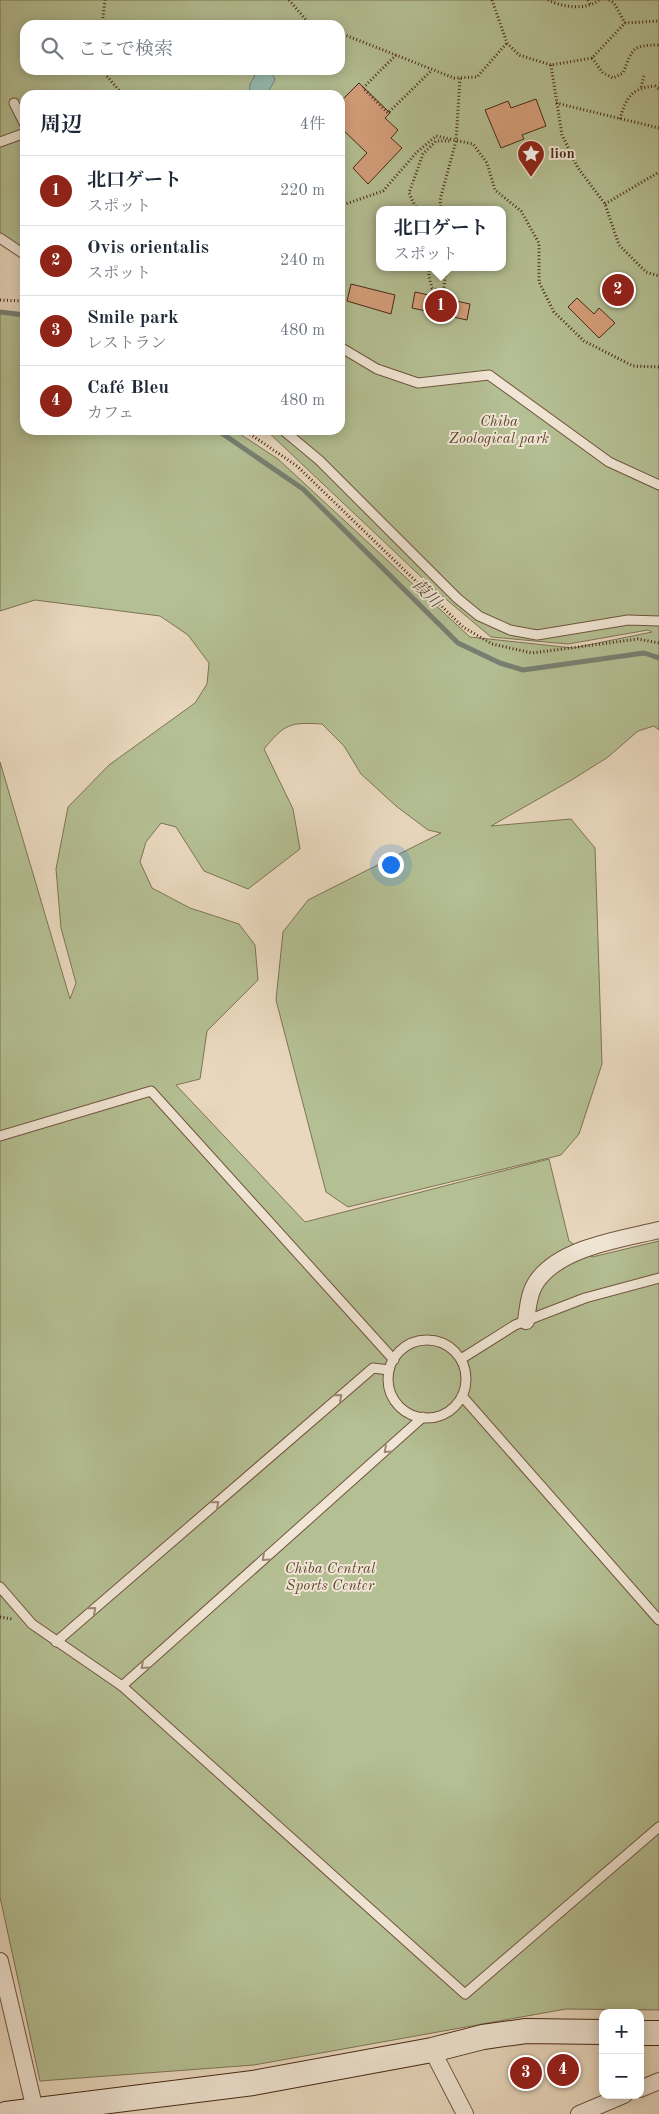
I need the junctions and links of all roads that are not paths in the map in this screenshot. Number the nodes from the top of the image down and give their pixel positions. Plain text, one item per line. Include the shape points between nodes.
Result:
1 (14, 102) dead end
2 (20, 115) edge
3 (20, 135) edge
4 (0, 142) edge
5 (0, 238) edge
6 (20, 252) edge
7 (345, 350) edge
8 (289, 435) edge
9 (659, 485) edge
10 (659, 621) edge
11 (0, 1136) edge
12 (659, 1230) edge
13 (659, 1278) edge
14 (526, 1321) junction
15 (461, 1359) junction
16 (394, 1360) junction
17 (389, 1370) junction
18 (462, 1396) junction
19 (423, 1418) junction
20 (0, 1587) edge
21 (659, 1620) edge
22 (56, 1642) junction
23 (122, 1686) junction
24 (659, 1827) edge
25 (0, 1961) edge
26 (599, 2032) edge
27 (644, 2033) edge
28 (659, 2033) edge
29 (432, 2050) junction
30 (659, 2081) edge
31 (644, 2087) edge
32 (615, 2099) edge
33 (34, 2110) junction
34 (6, 2114) edge
35 (465, 2114) edge
36 (580, 2114) edge

1 - 2 lane
3 - 4 lane
5 - 6 lane
7 - 9 lane via 377,369 418,382 488,375 610,462
8 - 10 lane via 319,460 479,616 510,630 537,635 628,620
11 - 16 lane via 151,1091
12 - 14 street via 587,1248 556,1263 538,1280 531,1294
13 - 14 lane via 585,1298
14 - 15 lane
15 - 16 lane via 452,1349 434,1340 416,1341 406,1346
15 - 18 lane via 466,1381
16 - 17 lane
17 - 19 lane via 389,1390 396,1403 406,1412
22 -> 17 lane via 373,1368
18 - 19 lane via 448,1412
18 - 21 lane
19 -> 23 lane
20 - 22 lane via 32,1624
22 - 23 lane
23 - 24 lane via 465,1994
25 - 33 street
26 - 29 street via 526,2031 483,2037
27 - 28 street
29 - 33 street via 253,2083
29 - 35 street
30 - 31 street
32 - 36 street
33 - 34 street

